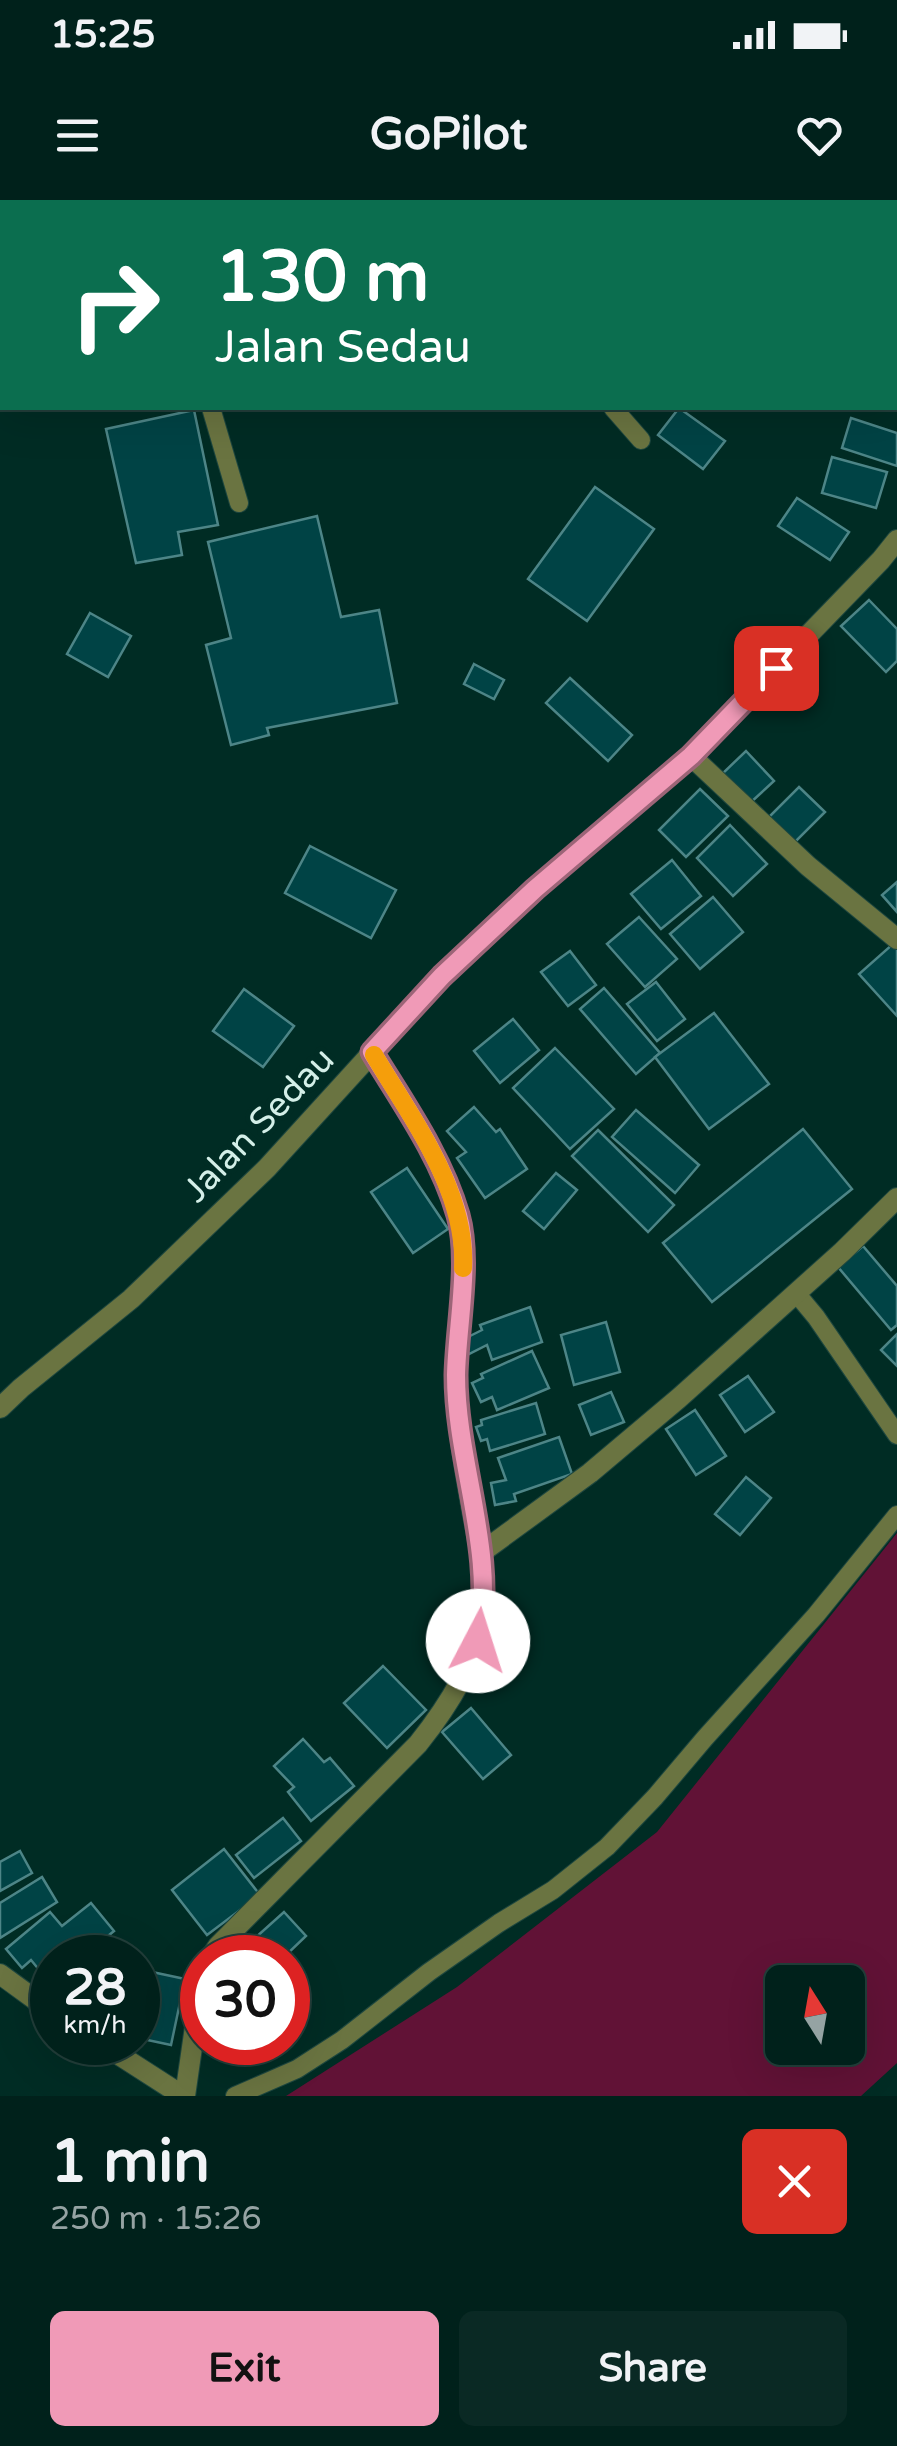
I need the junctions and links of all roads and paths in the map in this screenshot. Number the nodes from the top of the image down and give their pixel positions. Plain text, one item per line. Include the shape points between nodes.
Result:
1 (211, 410) edge
2 (615, 410) edge
3 (641, 440) dead end
4 (239, 503) dead end
5 (897, 540) edge
6 (691, 756) junction
7 (897, 939) edge
8 (372, 1052) junction
9 (897, 1198) edge
10 (796, 1293) junction
11 (0, 1408) edge
12 (897, 1434) edge
13 (897, 1515) edge
14 (482, 1552) junction
15 (229, 1935) edge
16 (0, 1974) edge
17 (30, 1996) edge
18 (135, 2065) edge
19 (189, 2065) edge
20 (184, 2096) edge
21 (235, 2096) edge

1 - 4 lane
2 - 3 lane
5 - 6 street, Jalan Sedau
6 - 7 street
6 - 8 street, Jalan Sedau via 535,889
8 - 11 street, Jalan Sedau via 267,1168 131,1300
8 - 14 street via 440,1168 459,1217 459,1427
9 - 10 street
10 - 12 lane
10 - 14 street via 590,1473
13 - 21 lane via 816,1616 607,1846 342,2040
14 - 15 street via 478,1641 434,1724
16 - 17 street
18 - 20 street
19 - 20 street

